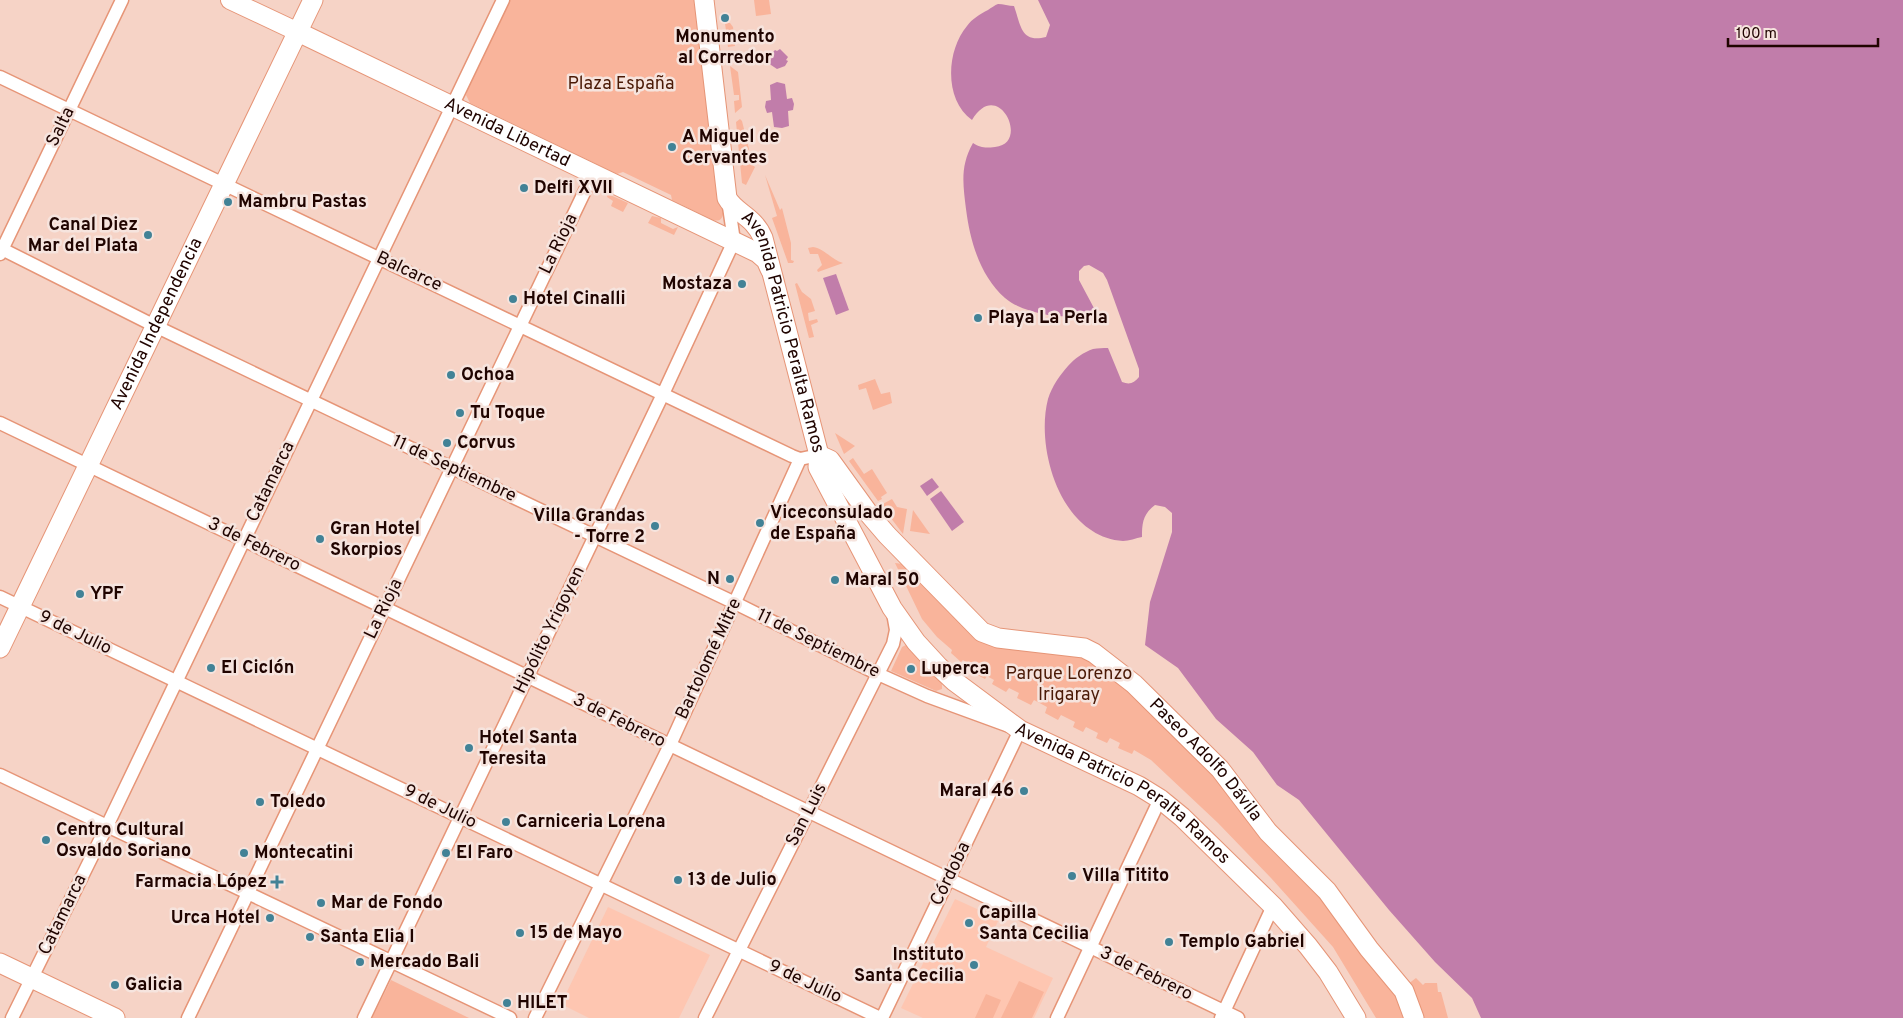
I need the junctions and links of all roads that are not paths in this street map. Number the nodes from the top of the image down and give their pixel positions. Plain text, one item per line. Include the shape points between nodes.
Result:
1 (122, 0) edge
2 (230, 0) edge
3 (313, 0) edge
4 (502, 0) edge
5 (704, 0) edge
6 (298, 32) junction
7 (0, 77) edge
8 (451, 106) junction
9 (69, 110) junction
10 (593, 174) junction
11 (224, 184) junction
12 (727, 198) junction
13 (734, 241) junction
14 (1, 251) edge
15 (378, 258) junction
16 (773, 277) junction
17 (155, 326) junction
18 (521, 326) junction
19 (663, 394) junction
20 (310, 401) junction
21 (0, 423) edge
22 (819, 455) junction
23 (800, 459) junction
24 (88, 465) junction
25 (452, 468) junction
26 (887, 535) junction
27 (595, 536) junction
28 (243, 540) junction
29 (863, 553) junction
30 (0, 597) edge
31 (735, 603) junction
32 (20, 606) junction
33 (385, 608) junction
34 (892, 608) junction
35 (0, 648) edge
36 (878, 674) junction
37 (528, 677) junction
38 (176, 681) junction
39 (1020, 730) junction
40 (670, 746) junction
41 (318, 748) junction
42 (0, 775) edge
43 (1160, 799) junction
44 (809, 811) junction
45 (461, 817) junction
46 (107, 826) junction
47 (948, 879) junction
48 (600, 884) junction
49 (248, 893) junction
50 (1273, 906) junction
51 (1090, 947) junction
52 (738, 950) junction
53 (392, 961) junction
54 (0, 963) edge
55 (32, 978) junction
56 (1223, 1015) edge
57 (12, 1018) edge
58 (115, 1018) edge
59 (188, 1018) edge
60 (364, 1018) edge
61 (510, 1018) edge
62 (535, 1018) edge
63 (705, 1018) edge
64 (881, 1018) edge
65 (1057, 1018) edge
66 (1238, 1018) edge
67 (1356, 1018) edge
68 (1414, 1018) edge

1 - 9 street, Salta
2 - 6 main road, Avenida Libertad
3 - 6 main road, Avenida Independencia
4 - 8 street, Catamarca
5 - 12 main road, Avenida Patricio Peralta Ramos
6 - 8 main road, Avenida Libertad
6 - 11 main road, Avenida Independencia
7 - 9 street, Balcarce
8 - 10 main road, Avenida Libertad
8 - 15 street, Catamarca
9 - 11 street, Balcarce
9 - 14 street, Salta
10 - 13 main road, Avenida Libertad
10 - 18 street, La Rioja
11 - 15 street, Balcarce
11 - 17 main road, Avenida Independencia
12 - 13 street, Avenida Patricio Peralta Ramos
12 - 16 main road, Avenida Patricio Peralta Ramos via 760,231
13 - 16 main road, Avenida Libertad via 761,254
13 - 19 street, Hipólito Yrigoyen
14 - 17 street, 11 de Septiembre
15 - 18 street, Balcarce
15 - 20 street, Catamarca
16 - 22 main road, Avenida Patricio Peralta Ramos
17 - 20 street, 11 de Septiembre
17 - 24 main road, Avenida Independencia
18 - 19 street, Balcarce
18 - 25 street, La Rioja
19 - 23 street, Balcarce
19 - 27 street, Hipólito Yrigoyen
20 - 25 street, 11 de Septiembre
20 - 28 street, Catamarca
21 - 24 street, 3 de Febrero
22 - 23 street
22 - 26 main road, Paseo Adolfo Dávila via 830,460
22 - 29 main road, Avenida Patricio Peralta Ramos via 818,467
23 - 31 street, Bartolomé Mitre
24 - 28 street, 3 de Febrero
24 - 32 main road, Avenida Independencia
25 - 27 street, 11 de Septiembre
25 - 33 street, La Rioja
26 - 29 main road via 869,538
26 - 68 main road, Paseo Adolfo Dávila via 982,632 1006,639 1084,648 1149,697 1220,769 1268,832 1327,890 1404,991
27 - 31 street, 11 de Septiembre
27 - 37 street, Hipólito Yrigoyen
28 - 33 street, 3 de Febrero
28 - 38 street, Catamarca
29 - 34 main road, Avenida Patricio Peralta Ramos
30 - 32 street, 9 de Julio
31 - 36 street, 11 de Septiembre
31 - 40 street, Bartolomé Mitre
32 - 35 main road, Avenida Independencia
32 - 38 street, 9 de Julio
33 - 37 street, 3 de Febrero
33 - 41 street, La Rioja
34 - 36 street, San Luis via 895,637
34 - 39 main road, Avenida Patricio Peralta Ramos via 916,642 946,674
36 - 39 street, 11 de Septiembre
36 - 44 street, San Luis
37 - 40 street, 3 de Febrero
37 - 45 street, Hipólito Yrigoyen
38 - 41 street, 9 de Julio
38 - 46 street, Catamarca
39 - 43 main road, Avenida Patricio Peralta Ramos
39 - 47 street, Córdoba
40 - 44 street, 3 de Febrero
40 - 48 street, Bartolomé Mitre
41 - 45 street, 9 de Julio
41 - 49 street, La Rioja
42 - 46 street
43 - 50 main road, Avenida Patricio Peralta Ramos
43 - 51 street
44 - 47 street, 3 de Febrero
44 - 52 street, San Luis
45 - 48 street, 9 de Julio
45 - 53 street, Hipólito Yrigoyen
46 - 49 street
46 - 55 street, Catamarca
47 - 51 street, 3 de Febrero
47 - 64 street, Córdoba
48 - 52 street, 9 de Julio
48 - 62 street, Bartolomé Mitre
49 - 53 street
49 - 59 street, La Rioja
50 - 56 street
50 - 67 main road, Avenida Patricio Peralta Ramos via 1318,958
51 - 56 street, 3 de Febrero
51 - 65 street
52 - 63 street, San Luis
52 - 64 street, 9 de Julio
53 - 60 street, Hipólito Yrigoyen
53 - 61 street
54 - 55 main road
55 - 57 street, Catamarca
55 - 58 main road
56 - 66 street, 3 de Febrero

